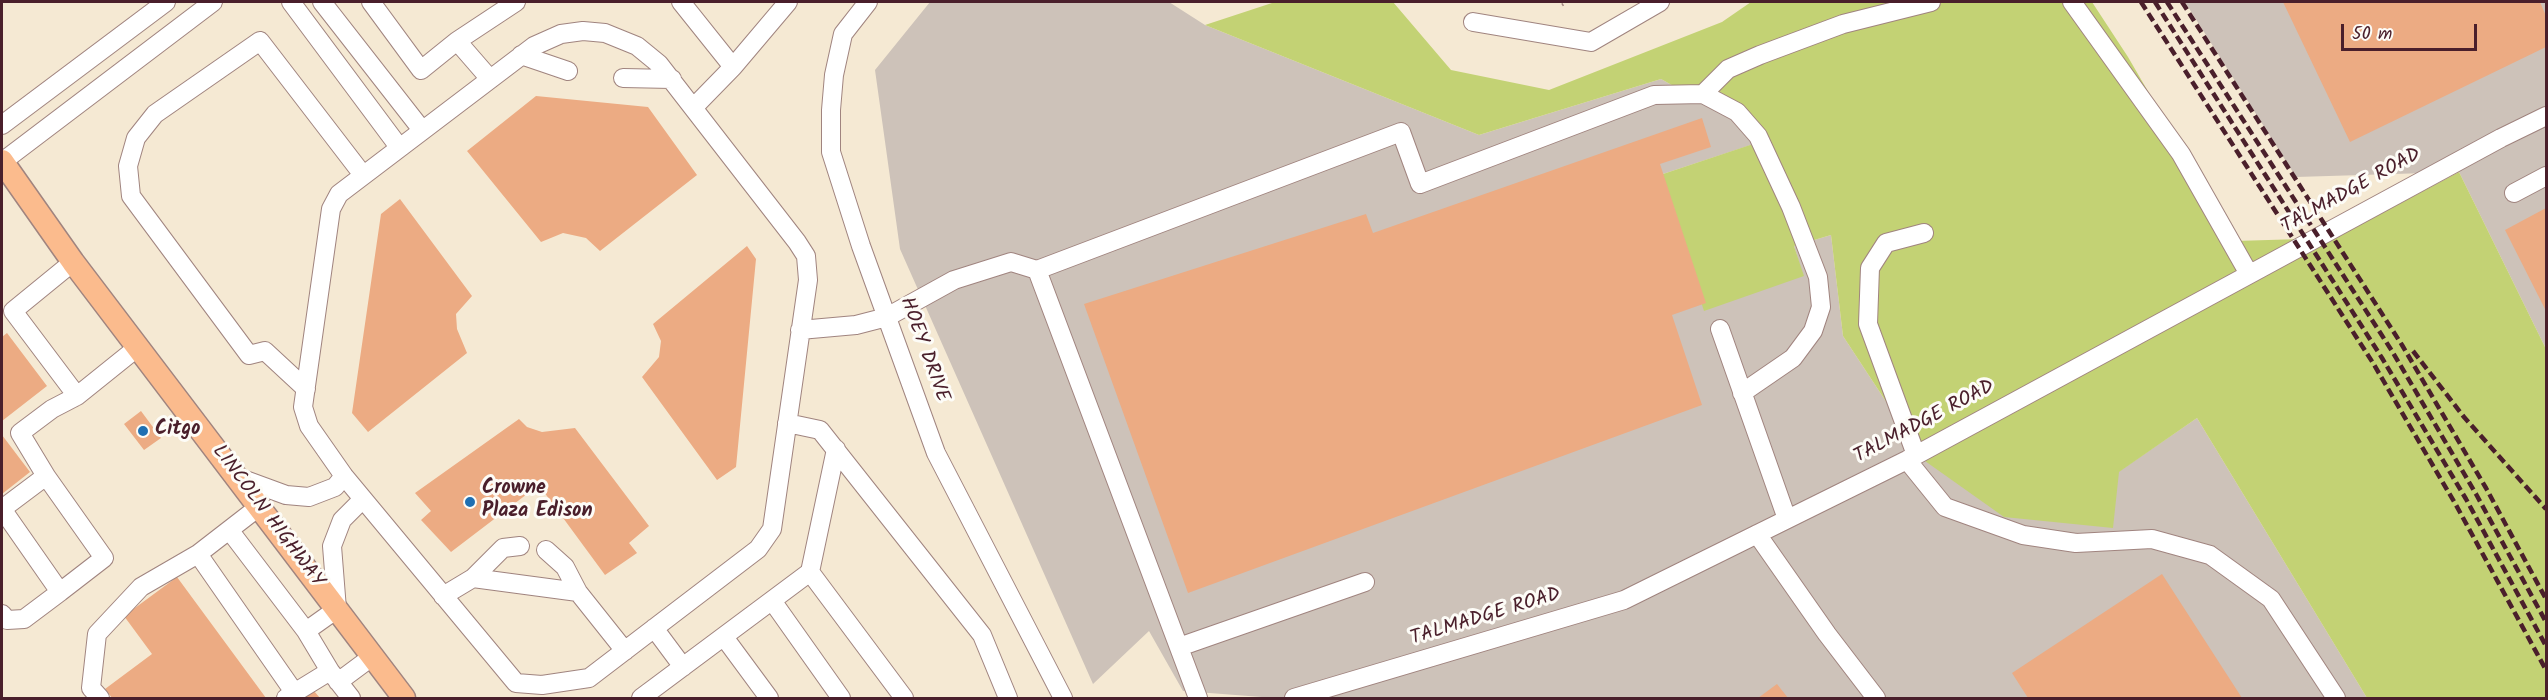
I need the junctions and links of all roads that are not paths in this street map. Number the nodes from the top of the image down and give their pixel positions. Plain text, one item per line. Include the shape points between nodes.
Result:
1 (166, 2) edge
2 (213, 2) edge
3 (291, 2) edge
4 (322, 2) edge
5 (371, 2) edge
6 (516, 2) edge
7 (681, 2) edge
8 (788, 2) edge
9 (868, 2) edge
10 (1660, 2) edge
11 (1931, 2) edge
12 (2072, 2) edge
13 (1473, 22) dead end
14 (457, 41) junction
15 (521, 55) junction
16 (733, 67) junction
17 (568, 71) dead end
18 (623, 78) dead end
19 (490, 79) junction
20 (672, 79) junction
21 (1703, 94) junction
22 (693, 108) junction
23 (2547, 116) edge
24 (2, 125) edge
25 (422, 130) junction
26 (399, 147) junction
27 (2, 162) edge
28 (363, 175) junction
29 (2547, 176) edge
30 (2514, 193) dead end
31 (1924, 233) dead end
32 (73, 262) junction
33 (1037, 270) junction
34 (2249, 274) junction
35 (7, 311) edge
36 (887, 317) junction
37 (1720, 329) dead end
38 (800, 330) junction
39 (138, 347) junction
40 (306, 389) junction
41 (1742, 393) junction
42 (77, 396) junction
43 (787, 423) junction
44 (836, 450) junction
45 (1911, 457) junction
46 (46, 476) junction
47 (344, 476) junction
48 (237, 477) junction
49 (363, 499) junction
50 (260, 506) junction
51 (2, 509) edge
52 (1787, 519) junction
53 (230, 531) junction
54 (1757, 534) junction
55 (520, 546) dead end
56 (546, 550) dead end
57 (198, 554) junction
58 (810, 572) junction
59 (472, 578) junction
60 (1365, 582) dead end
61 (60, 592) junction
62 (578, 592) junction
63 (443, 596) junction
64 (773, 602) junction
65 (337, 609) junction
66 (3, 619) edge
67 (654, 628) junction
68 (306, 631) junction
69 (724, 637) junction
70 (1179, 647) junction
71 (625, 651) junction
72 (373, 656) junction
73 (683, 667) junction
74 (334, 676) junction
75 (1347, 691) edge
76 (541, 692) edge
77 (290, 695) edge
78 (100, 699) edge
79 (351, 699) edge
80 (405, 699) edge
81 (641, 699) edge
82 (769, 699) edge
83 (841, 699) edge
84 (904, 699) edge
85 (1008, 699) edge
86 (1063, 699) edge
87 (1198, 699) edge
88 (1294, 699) edge
89 (1876, 699) edge
90 (2336, 699) edge

1 - 24 street
2 - 27 street
3 - 26 street
4 - 25 street
5 - 14 street via 421,70
6 - 14 street
7 - 16 street
8 - 16 street
9 - 36 street, HOEY DRIVE via 843,34 833,86 831,152
10 - 13 street via 1591,42
11 - 21 street via 1843,24 1760,55 1728,69
12 - 34 street via 2181,154
14 - 19 street
15 - 17 street
15 - 19 street
15 - 20 street via 561,34 605,33 637,46
16 - 22 street
18 - 20 street
19 - 25 street
20 - 22 street
21 - 33 street via 1654,95 1420,184 1401,132
21 - 41 street via 1737,112 1758,136 1818,277 1821,307 1813,331 1793,358
22 - 38 street via 806,256 808,280
23 - 34 street, TALMADGE ROAD
25 - 26 street
26 - 28 street
27 - 32 main road, LINCOLN HIGHWAY
28 - 40 street via 339,194 331,208
28 - 40 street via 260,41 155,114 136,138 128,166 131,196 249,355 265,351
29 - 30 street
31 - 45 street via 1887,243 1870,268 1868,324
32 - 35 street
32 - 39 main road, LINCOLN HIGHWAY
33 - 36 street via 1011,262 954,280
33 - 70 street
34 - 45 street, TALMADGE ROAD
35 - 42 street
36 - 38 street via 856,325
36 - 86 street, HOEY DRIVE via 936,453
37 - 41 street
38 - 43 street
39 - 42 street
39 - 48 main road, LINCOLN HIGHWAY
40 - 47 street via 303,407 309,426
41 - 52 street
42 - 46 street via 20,433
43 - 44 street via 820,430
43 - 67 street via 772,529 763,543
44 - 58 street
44 - 85 street via 982,635
45 - 52 street, TALMADGE ROAD
45 - 90 street via 1945,507 2023,535 2076,543 2152,539 2210,555 2271,599
46 - 51 street
46 - 61 street via 104,558
47 - 48 street via 335,487 309,497 286,495
47 - 49 street
48 - 50 main road, LINCOLN HIGHWAY
49 - 63 street
49 - 65 street via 342,519 332,546
50 - 53 street
50 - 65 main road, LINCOLN HIGHWAY
51 - 61 street
52 - 54 street, TALMADGE ROAD
53 - 57 street
53 - 68 street
54 - 75 street, TALMADGE ROAD via 1624,600
54 - 89 street
55 - 59 street via 503,548
56 - 62 street via 565,567
57 - 77 street
57 - 78 street via 141,586 97,634 91,688
58 - 64 street
58 - 84 street
59 - 62 street
59 - 63 street
60 - 70 street
61 - 66 street via 24,619
62 - 71 street
63 - 76 street via 516,683
64 - 69 street
64 - 83 street
65 - 68 street
65 - 72 main road, LINCOLN HIGHWAY
67 - 71 street
67 - 73 street
68 - 74 street
69 - 73 street
69 - 82 street
70 - 87 street
71 - 76 street via 589,678
72 - 74 street
72 - 80 main road, LINCOLN HIGHWAY
73 - 81 street
74 - 77 street
74 - 79 street
75 - 88 street, TALMADGE ROAD

